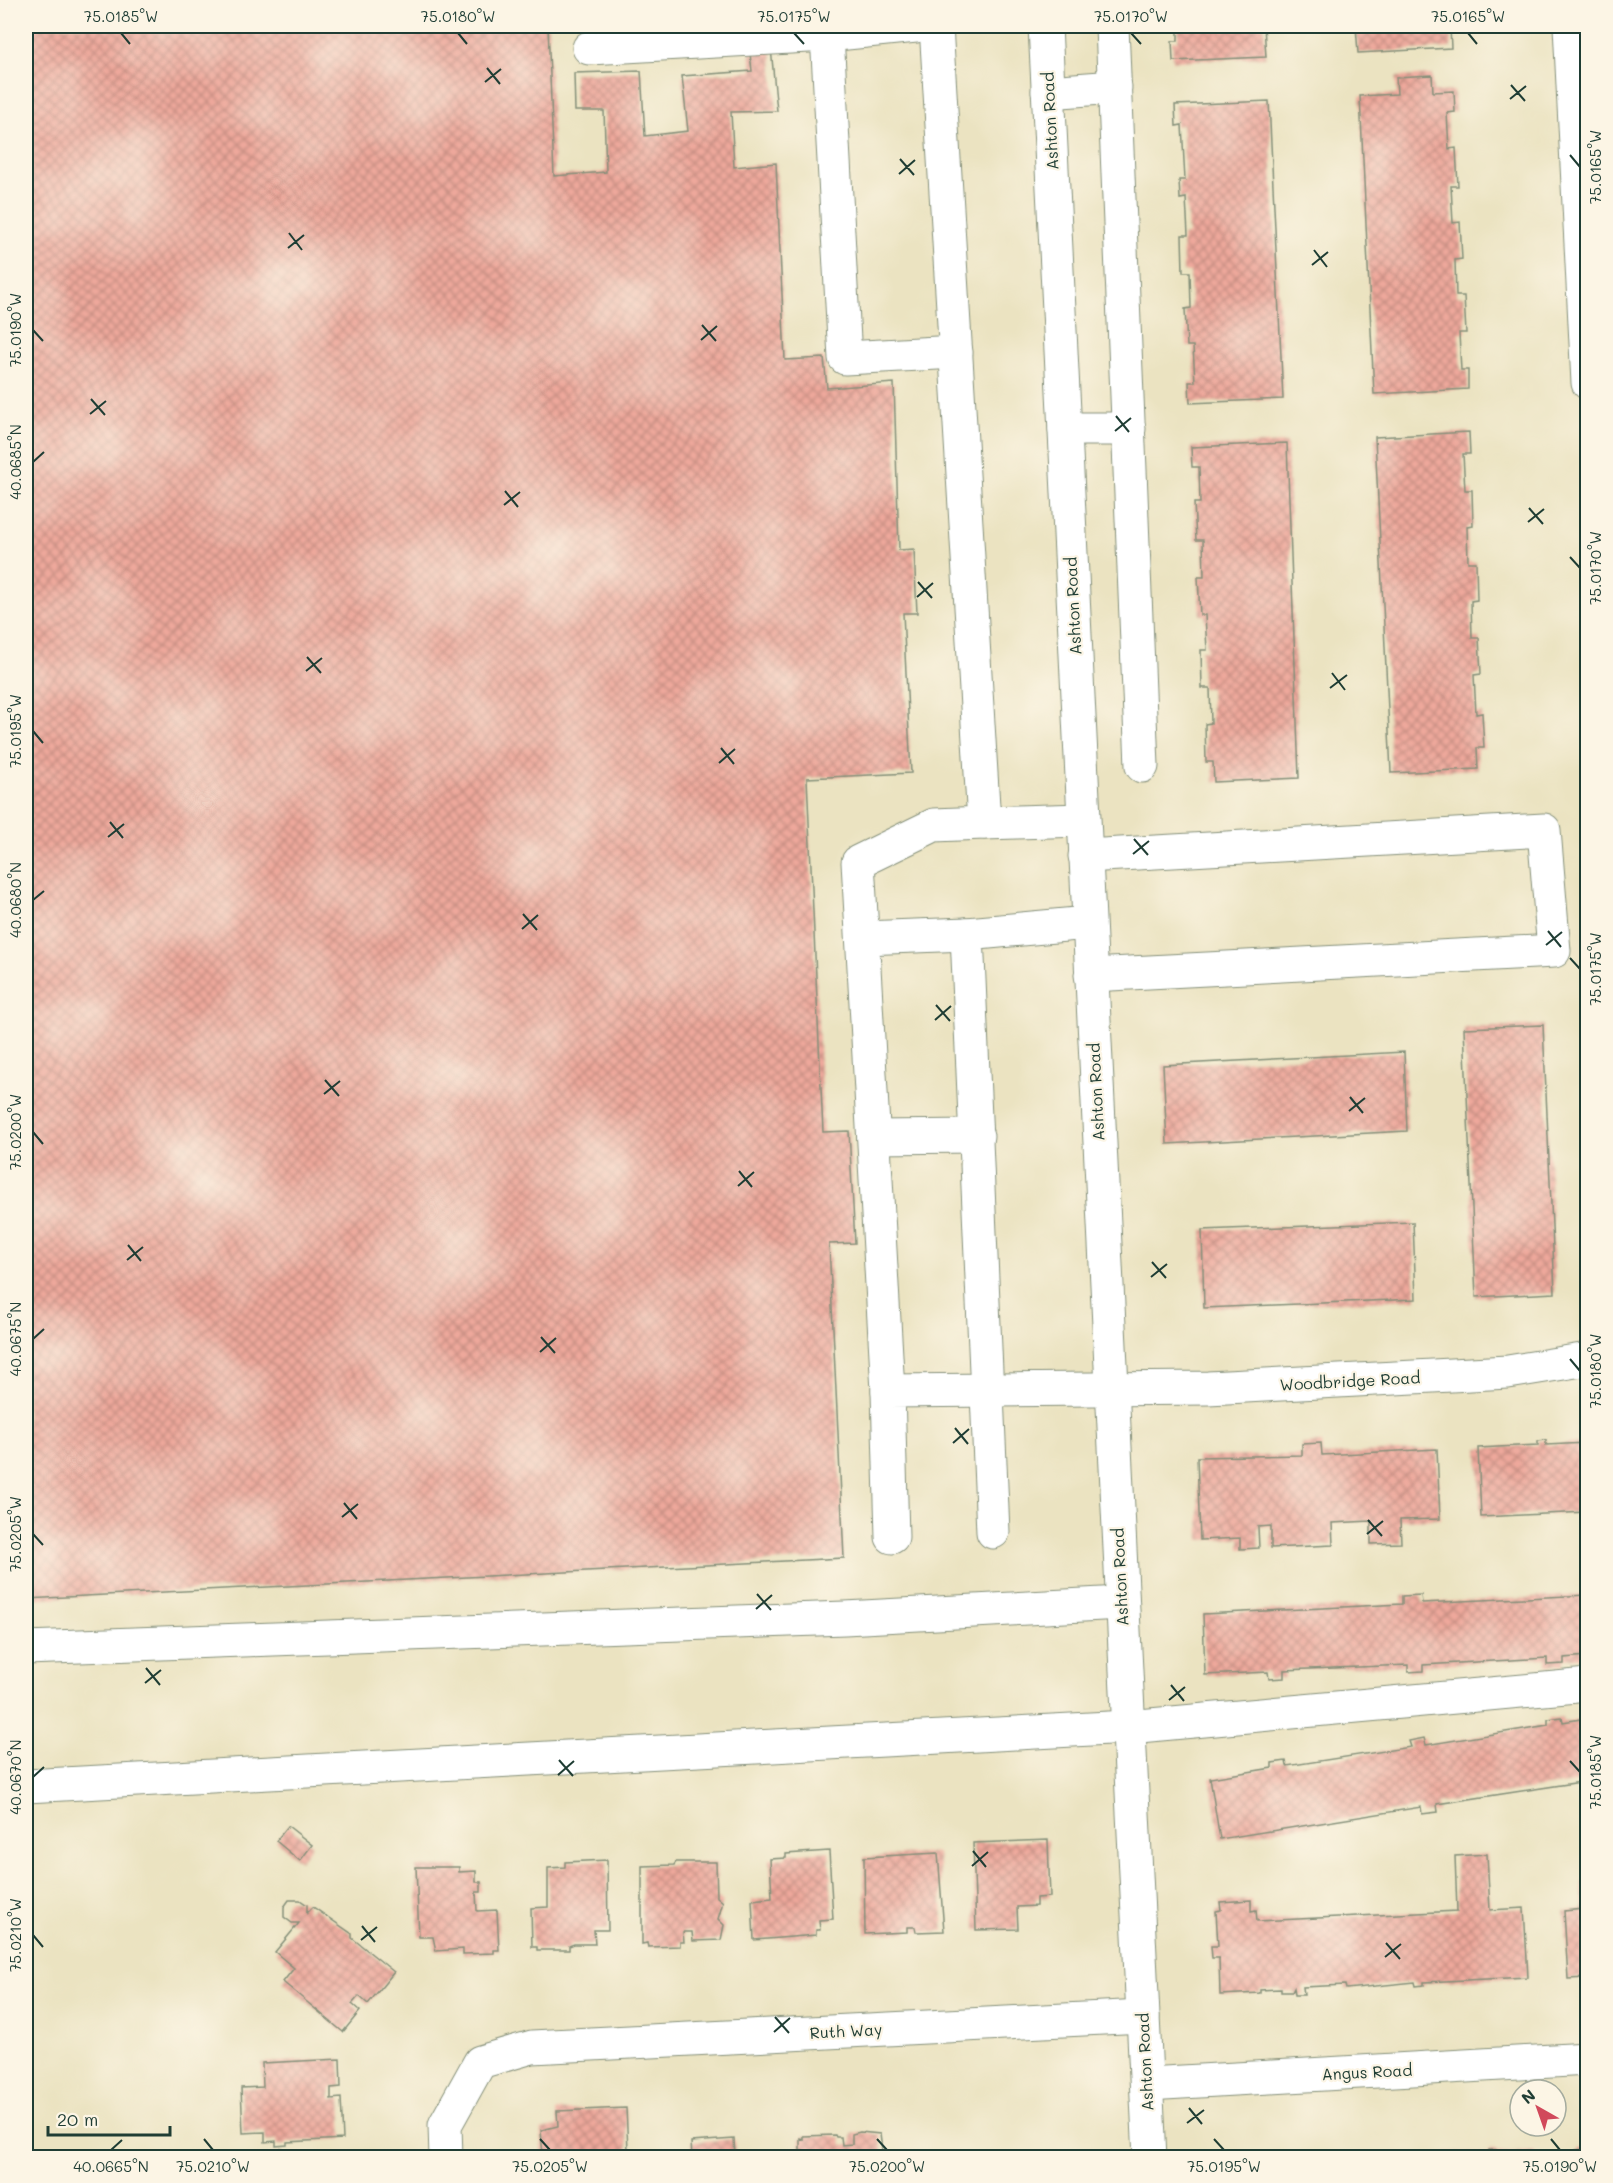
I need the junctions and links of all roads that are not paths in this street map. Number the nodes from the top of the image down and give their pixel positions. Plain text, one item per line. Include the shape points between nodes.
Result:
1 (902, 26) edge
2 (936, 26) edge
3 (1045, 26) edge
4 (1112, 26) edge
5 (1570, 26) edge
6 (827, 34) junction
7 (589, 48) dead end
8 (1115, 87) junction
9 (1048, 92) junction
10 (956, 352) junction
11 (1587, 383) edge
12 (1065, 429) junction
13 (1129, 429) junction
14 (1142, 766) dead end
15 (1083, 820) junction
16 (984, 823) junction
17 (1085, 856) junction
18 (1088, 923) junction
19 (967, 934) junction
20 (863, 938) junction
21 (1091, 975) junction
22 (977, 1136) junction
23 (874, 1137) junction
24 (1587, 1359) edge
25 (989, 1390) junction
26 (1111, 1390) junction
27 (888, 1391) junction
28 (993, 1532) dead end
29 (892, 1537) dead end
30 (1121, 1603) junction
31 (26, 1648) edge
32 (1587, 1684) edge
33 (1128, 1727) junction
34 (26, 1786) edge
35 (1143, 2016) junction
36 (1587, 2059) edge
37 (1147, 2084) junction
38 (446, 2157) edge
39 (1150, 2157) edge

1 - 6 street
2 - 10 street
3 - 9 street, Ashton Road
4 - 8 street
5 - 11 street
6 - 7 street
6 - 10 street via 845,358
8 - 9 street
8 - 13 street
9 - 12 street, Ashton Road
10 - 16 street
12 - 13 street
12 - 15 street, Ashton Road
13 - 14 street
15 - 16 street
15 - 17 street, Ashton Road
16 - 20 street via 934,825 858,862
17 - 18 street, Ashton Road
17 - 21 street via 1544,830 1554,951
18 - 19 street
18 - 21 street, Ashton Road
19 - 20 street
19 - 22 street
20 - 23 street
21 - 26 street, Ashton Road
22 - 23 street
22 - 25 street
23 - 27 street
24 - 26 street, Woodbridge Road via 1485,1374
25 - 26 street, Woodbridge Road
25 - 27 street, Woodbridge Road
25 - 28 street
26 - 30 street, Ashton Road
27 - 29 street
30 - 31 street via 845,1618
30 - 33 street, Ashton Road
32 - 33 street
33 - 34 street
33 - 35 street, Ashton Road
35 - 37 street, Ashton Road
35 - 38 street, Ruth Way via 532,2047 480,2062 445,2125
36 - 37 street, Angus Road
37 - 39 street, Ashton Road

